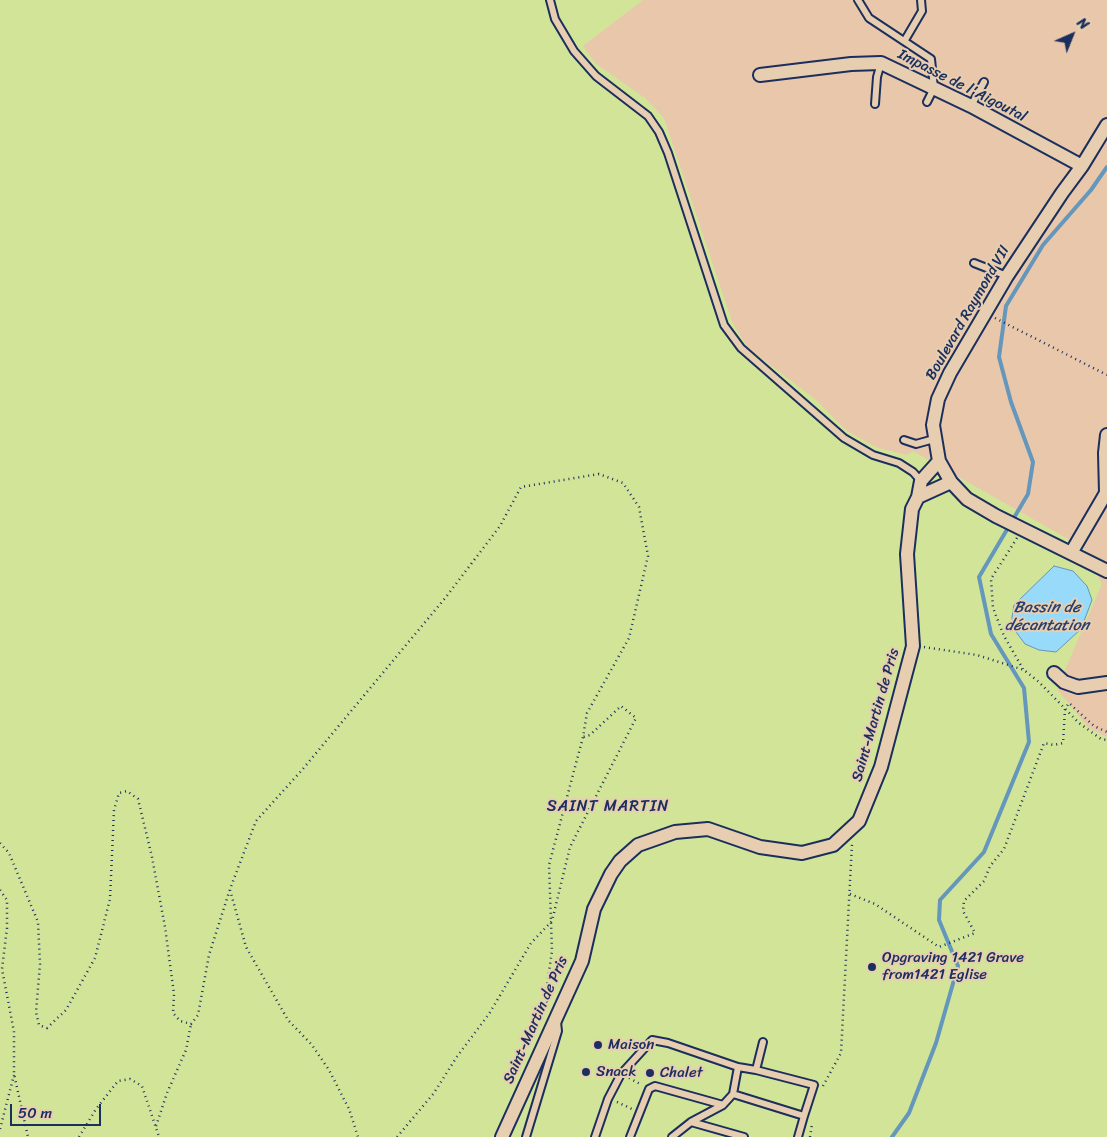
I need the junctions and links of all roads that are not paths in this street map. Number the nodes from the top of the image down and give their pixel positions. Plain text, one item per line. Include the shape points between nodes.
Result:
1 (550, 0) edge
2 (858, 0) edge
3 (921, 0) edge
4 (905, 40) junction
5 (881, 63) junction
6 (760, 75) dead end
7 (984, 82) dead end
8 (934, 88) junction
9 (927, 102) dead end
10 (875, 104) dead end
11 (971, 106) junction
12 (1107, 125) edge
13 (1082, 166) junction
14 (974, 263) dead end
15 (1007, 276) junction
16 (1107, 435) edge
17 (934, 439) junction
18 (904, 440) dead end
19 (939, 461) junction
20 (921, 481) junction
21 (951, 482) junction
22 (930, 492) junction
23 (918, 497) junction
24 (1071, 553) junction
25 (1107, 571) edge
26 (1054, 673) dead end
27 (1107, 683) edge
28 (557, 1013) junction
29 (763, 1042) dead end
30 (738, 1067) junction
31 (756, 1070) junction
32 (733, 1094) junction
33 (723, 1105) junction
34 (804, 1116) junction
35 (691, 1122) junction
36 (503, 1134) edge
37 (526, 1137) edge
38 (595, 1137) edge
39 (630, 1137) edge
40 (672, 1137) edge
41 (744, 1137) edge
42 (798, 1137) edge

1 - 20 lane via 556,19 574,51 596,76 648,116 659,132 724,325 741,348 844,438 873,455 899,463
2 - 4 lane via 869,18
3 - 4 lane via 922,11
4 - 8 lane via 931,59
5 - 6 street, Impasse de l'Aigoutal
5 - 8 street, Impasse de l'Aigoutal
5 - 10 lane via 876,77
7 - 11 lane
8 - 9 lane
8 - 11 street, Impasse de l'Aigoutal
11 - 13 street, Impasse de l'Aigoutal
12 - 13 street, Boulevard Raymond VII
13 - 15 street, Boulevard Raymond VII
14 - 15 lane
15 - 17 street, Boulevard Raymond VII via 943,388 934,414
16 - 24 street via 1106,493
17 - 18 lane via 916,444
17 - 19 street, Boulevard Raymond VII
19 - 20 street
19 - 21 street, Boulevard Raymond VII
20 - 22 lane
20 - 23 street, Saint-Martin de Pris
21 - 22 street
21 - 24 street, Boulevard Raymond VII via 967,499
22 - 23 street
23 - 28 street, Saint-Martin de Pris via 912,509 907,554 913,646 881,767 859,821 833,845 802,853 760,847 708,829 674,832 638,845 610,874 594,909 582,961
24 - 25 street, Boulevard Raymond VII
26 - 27 street via 1064,682 1078,687
28 - 36 street, Saint-Martin de Pris
28 - 37 lane via 558,1031
29 - 31 lane
30 - 31 lane
30 - 32 lane
30 - 38 lane via 652,1040 621,1074
31 - 34 lane via 814,1085
32 - 33 lane
32 - 34 lane
33 - 35 lane
33 - 39 lane via 655,1086 649,1089
34 - 42 lane
35 - 40 lane
35 - 41 lane

